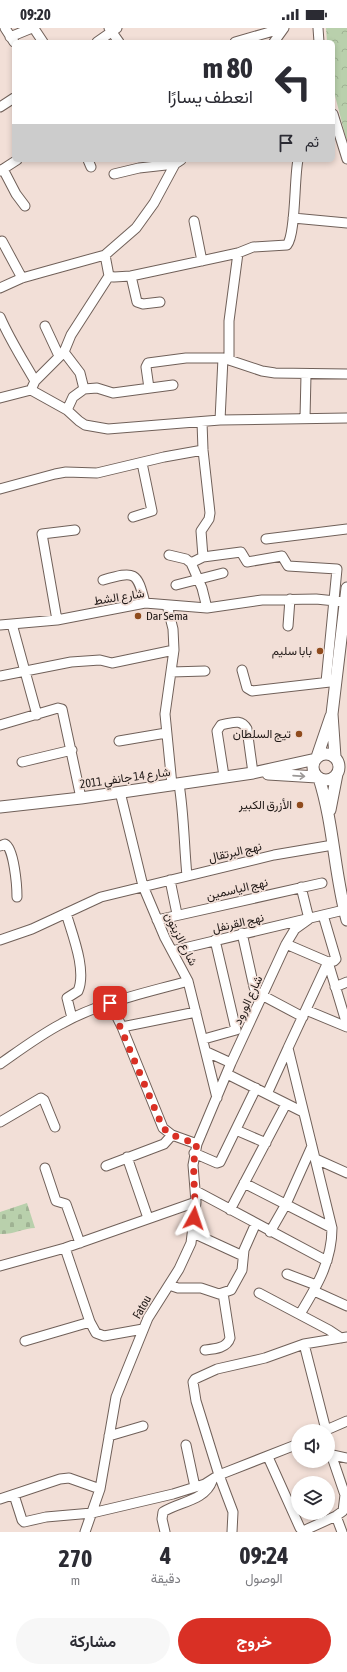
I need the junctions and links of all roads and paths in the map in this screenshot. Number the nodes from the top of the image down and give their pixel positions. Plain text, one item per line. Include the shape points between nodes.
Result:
1 (5, 28) edge
2 (284, 28) edge
3 (318, 28) edge
4 (113, 29) edge
5 (12, 40) edge
6 (42, 40) edge
7 (100, 40) edge
8 (118, 40) edge
9 (242, 40) edge
10 (275, 40) edge
11 (319, 40) edge
12 (12, 99) edge
13 (0, 107) edge
14 (336, 141) edge
15 (347, 159) edge
16 (13, 162) edge
17 (173, 162) edge
18 (178, 162) edge
19 (298, 162) edge
20 (1, 170) edge
21 (114, 174) dead end
22 (25, 206) dead end
23 (293, 218) junction
24 (194, 221) dead end
25 (347, 223) edge
26 (2, 242) dead end
27 (238, 253) junction
28 (105, 256) junction
29 (202, 261) junction
30 (109, 276) junction
31 (131, 276) junction
32 (22, 278) junction
33 (0, 288) edge
34 (160, 302) dead end
35 (0, 317) edge
36 (45, 326) dead end
37 (61, 354) junction
38 (226, 359) junction
39 (347, 374) edge
40 (306, 375) junction
41 (35, 381) junction
42 (174, 385) dead end
43 (149, 388) junction
44 (84, 389) junction
45 (31, 390) junction
46 (0, 398) edge
47 (67, 410) junction
48 (305, 418) junction
49 (347, 418) edge
50 (220, 420) junction
51 (202, 422) junction
52 (203, 450) junction
53 (142, 463) junction
54 (0, 489) edge
55 (133, 517) dead end
56 (347, 529) edge
57 (75, 530) dead end
58 (266, 539) dead end
59 (169, 555) dead end
60 (203, 557) junction
61 (191, 563) junction
62 (223, 572) dead end
63 (198, 579) junction
64 (103, 580) dead end
65 (176, 585) dead end
66 (347, 588) edge
67 (290, 599) junction
68 (340, 601) junction
69 (145, 603) junction
70 (167, 605) junction
71 (207, 608) junction
72 (57, 620) junction
73 (12, 624) junction
74 (0, 626) edge
75 (288, 626) dead end
76 (174, 650) junction
77 (242, 670) dead end
78 (25, 671) junction
79 (205, 671) dead end
80 (171, 672) junction
81 (0, 676) edge
82 (331, 682) junction
83 (332, 714) junction
84 (37, 715) junction
85 (0, 726) edge
86 (166, 733) junction
87 (119, 740) dead end
88 (72, 750) junction
89 (335, 757) junction
90 (316, 758) junction
91 (22, 762) dead end
92 (253, 773) junction
93 (337, 774) junction
94 (224, 776) junction
95 (318, 778) junction
96 (175, 784) junction
97 (120, 792) junction
98 (81, 798) junction
99 (0, 807) edge
100 (330, 815) junction
101 (0, 846) edge
102 (333, 846) junction
103 (187, 876) junction
104 (170, 880) junction
105 (322, 883) dead end
106 (143, 886) junction
107 (301, 887) junction
108 (17, 897) dead end
109 (66, 913) junction
110 (177, 914) junction
111 (323, 915) junction
112 (346, 915) edge
113 (309, 919) junction
114 (157, 920) junction
115 (242, 933) junction
116 (0, 940) edge
117 (215, 940) junction
118 (286, 944) junction
119 (172, 951) junction
120 (328, 962) junction
121 (188, 980) junction
122 (347, 982) edge
123 (335, 987) junction
124 (263, 997) junction
125 (110, 1003) junction
126 (196, 1012) junction
127 (304, 1014) junction
128 (72, 1018) junction
129 (347, 1026) edge
130 (122, 1027) junction
131 (204, 1039) junction
132 (288, 1048) junction
133 (207, 1052) junction
134 (231, 1063) junction
135 (0, 1064) edge
136 (227, 1074) junction
137 (256, 1088) junction
138 (267, 1094) junction
139 (217, 1098) junction
140 (286, 1104) junction
141 (303, 1112) junction
142 (0, 1122) edge
143 (55, 1127) dead end
144 (236, 1130) junction
145 (172, 1135) junction
146 (266, 1143) junction
147 (312, 1146) junction
148 (195, 1149) junction
149 (127, 1157) junction
150 (316, 1159) junction
151 (106, 1166) dead end
152 (45, 1168) dead end
153 (347, 1173) edge
154 (244, 1183) junction
155 (196, 1191) junction
156 (196, 1202) junction
157 (286, 1204) junction
158 (230, 1210) junction
159 (148, 1218) junction
160 (256, 1224) junction
161 (332, 1228) junction
162 (270, 1232) junction
163 (193, 1233) junction
164 (80, 1243) junction
165 (65, 1248) junction
166 (243, 1256) junction
167 (327, 1261) junction
168 (0, 1266) edge
169 (287, 1274) dead end
170 (169, 1285) junction
171 (315, 1288) junction
172 (223, 1293) junction
173 (259, 1293) dead end
174 (347, 1306) edge
175 (300, 1314) junction
176 (90, 1322) junction
177 (143, 1329) junction
178 (344, 1338) edge
179 (25, 1342) dead end
180 (304, 1344) junction
181 (206, 1350) dead end
182 (347, 1421) edge
183 (324, 1424) edge
184 (143, 1426) dead end
185 (335, 1426) edge
186 (109, 1436) junction
187 (186, 1445) dead end
188 (291, 1447) edge
189 (335, 1455) edge
190 (268, 1457) junction
191 (347, 1458) edge
192 (334, 1468) edge
193 (216, 1477) junction
194 (195, 1487) junction
195 (100, 1489) junction
196 (14, 1495) junction
197 (0, 1499) edge
198 (92, 1514) junction
199 (336, 1516) junction
200 (85, 1532) edge
201 (165, 1532) edge
202 (232, 1532) edge
203 (342, 1532) edge

1 - 5 street
2 - 9 street
2 - 10 street
3 - 11 street
4 - 7 street
4 - 8 street
5 - 6 street via 32,28
12 - 13 street
14 - 15 street
16 - 20 street
17 - 21 street
18 - 28 street via 136,228
19 - 23 street
20 - 22 street
23 - 25 street
23 - 27 street via 287,245 253,247
24 - 29 street
26 - 32 street
27 - 29 street
27 - 38 street
28 - 30 street
28 - 32 street
29 - 31 street
30 - 31 street
30 - 37 street
31 - 34 street via 137,302
32 - 33 street
35 - 41 street via 13,345
36 - 37 street
37 - 41 street
37 - 44 street via 76,366 83,380
38 - 40 street via 268,373
38 - 43 street via 186,358 151,362 146,367
38 - 50 street
39 - 40 street
40 - 48 street
41 - 45 street
42 - 43 street
43 - 44 street via 113,393 97,388
44 - 47 street via 73,396
45 - 46 street
45 - 47 street
47 - 51 street via 86,425 108,429
48 - 49 street
48 - 50 street
50 - 51 street
51 - 52 street
52 - 53 street
52 - 60 street via 210,507 209,519 201,531
53 - 54 street via 97,473 66,472
53 - 55 street via 152,511
56 - 58 street
57 - 72 street via 43,533 41,536
59 - 61 street via 186,559
60 - 61 street
60 - 68 street via 242,552 247,562 282,556 288,566 336,568
61 - 63 street
62 - 63 street
63 - 65 street
63 - 71 street
64 - 69 street via 122,575 137,578
66 - 68 main road
67 - 68 street, شارع الشط
67 - 71 street, شارع الشط via 262,600
67 - 75 street
68 - 82 main road
69 - 70 street, شارع الشط
69 - 72 street, شارع الشط
70 - 71 street, شارع الشط
70 - 76 street via 173,628
72 - 73 street, شارع الشط
73 - 74 street, شارع الشط
73 - 78 street
76 - 78 street via 112,663 100,660 70,662
76 - 80 street
77 - 82 street via 247,688 252,691
78 - 81 street
78 - 84 street
79 - 80 street
80 - 86 street via 165,709
82 - 83 main road
83 - 89 main road
83 - 90 main road
84 - 85 street
84 - 88 street via 62,709
86 - 87 street
86 - 96 street
88 - 91 street
88 - 98 street
89 - 90 main road via 328,754
89 - 93 main road via 339,765
90 - 92 main road, شارع 14 جانفي 2011
90 - 95 main road via 313,766
92 - 94 main road, شارع 14 جانفي 2011
92 - 94 street via 247,728 244,723 239,722 221,725 217,731
92 -> 95 main road, شارع 14 جانفي 2011
93 - 95 main road via 331,780
93 - 100 main road
94 - 96 main road, شارع 14 جانفي 2011
95 - 100 main road
96 - 97 main road, شارع 14 جانفي 2011
96 - 103 street via 184,814 182,831
97 - 98 main road, شارع 14 جانفي 2011
97 - 106 street, شارع الزيتون
98 - 99 main road, شارع 14 جانفي 2011
100 - 102 main road
101 - 108 street via 8,846 17,882
102 - 103 street, نهج البرتقال via 274,855
102 - 112 main road
103 - 104 street, نهج البرتقال
104 - 106 street, نهج البرتقال
104 - 110 street
105 - 107 street, نهج الياسمين
106 - 109 street, نهج البرتقال via 101,897
106 - 114 street, شارع الزيتون
107 - 110 street, نهج الياسمين
107 - 113 street
109 - 116 street, نهج البرتقال
109 - 128 street via 78,951 80,972 78,991 68,998
110 - 114 street, نهج الياسمين
111 - 112 street, نهج القرنفل
111 - 113 street, نهج القرنفل
111 - 120 street via 336,959
113 - 115 street, نهج القرنفل
113 - 118 street, شارع الورود via 295,929
114 - 119 street, شارع الزيتون
115 - 117 street, نهج القرنفل
115 - 124 street via 254,987
117 - 119 street, نهج القرنفل
117 - 131 street via 236,1030
118 - 120 street
118 - 124 street, شارع الورود
119 - 121 street, شارع الزيتون
120 - 123 street
120 - 127 street
121 - 125 street
121 - 126 street, شارع الزيتون
122 - 123 street
123 - 129 street
124 - 127 street
124 - 134 street, شارع الورود
125 - 128 street
125 - 130 street
126 - 130 street
126 - 131 street, شارع الزيتون
127 - 129 street
127 - 132 street
128 - 135 street
130 - 145 street via 159,1121
131 - 133 street, شارع الزيتون
132 - 138 street
132 - 141 street
133 - 134 street
133 - 139 street, شارع الزيتون
134 - 136 street, شارع الورود
136 - 137 street
136 - 139 street, شارع الورود
137 - 138 street
137 - 144 street
138 - 140 street
139 - 148 street, Fatou
140 - 141 street
140 - 146 street
141 - 147 street
142 - 143 street via 41,1098
144 - 146 street
144 - 148 street via 220,1163
145 - 148 street
145 - 149 street via 164,1144
146 - 154 street
147 - 150 street
147 - 157 street
148 - 155 street, Fatou
149 - 151 street
149 - 159 street
150 - 153 street
150 - 161 street
152 - 164 street via 56,1201 66,1204
154 - 157 street
154 - 158 street
155 - 156 street, Fatou
155 - 158 street
156 - 159 street
156 - 163 street, Fatou
157 - 161 street
157 - 162 street
158 - 160 street
159 - 164 street
160 - 162 street
160 - 166 street
161 - 167 street via 332,1245
162 - 167 street
163 - 166 street
163 - 170 street, Fatou via 186,1254
164 - 165 street
165 - 168 street
165 - 176 street
166 - 172 street via 244,1264 236,1284 231,1290
167 - 171 street
169 - 171 street
170 - 172 street
170 - 177 street, Fatou
171 - 174 street
171 - 175 street
172 - 181 street via 229,1343
173 - 175 street
175 - 178 street
176 - 177 street via 100,1336
176 - 179 street
177 - 186 street, Fatou via 116,1397
178 - 180 street
180 - 183 street
180 - 193 street via 264,1358 217,1369 193,1382
182 - 185 street
184 - 186 street
186 - 195 street, Fatou
187 - 194 street
188 - 190 street
189 - 191 street
190 - 193 street
190 - 199 street via 300,1528 309,1530
192 - 199 street via 345,1501 343,1511
193 - 194 street
193 - 201 street via 199,1495 163,1512
193 - 202 street via 233,1512
194 - 198 street via 161,1498 134,1502
195 - 196 street via 69,1478
195 - 198 street, Fatou
196 - 197 street
196 - 198 street via 24,1522 46,1517
198 - 200 street, Fatou
199 - 203 street

